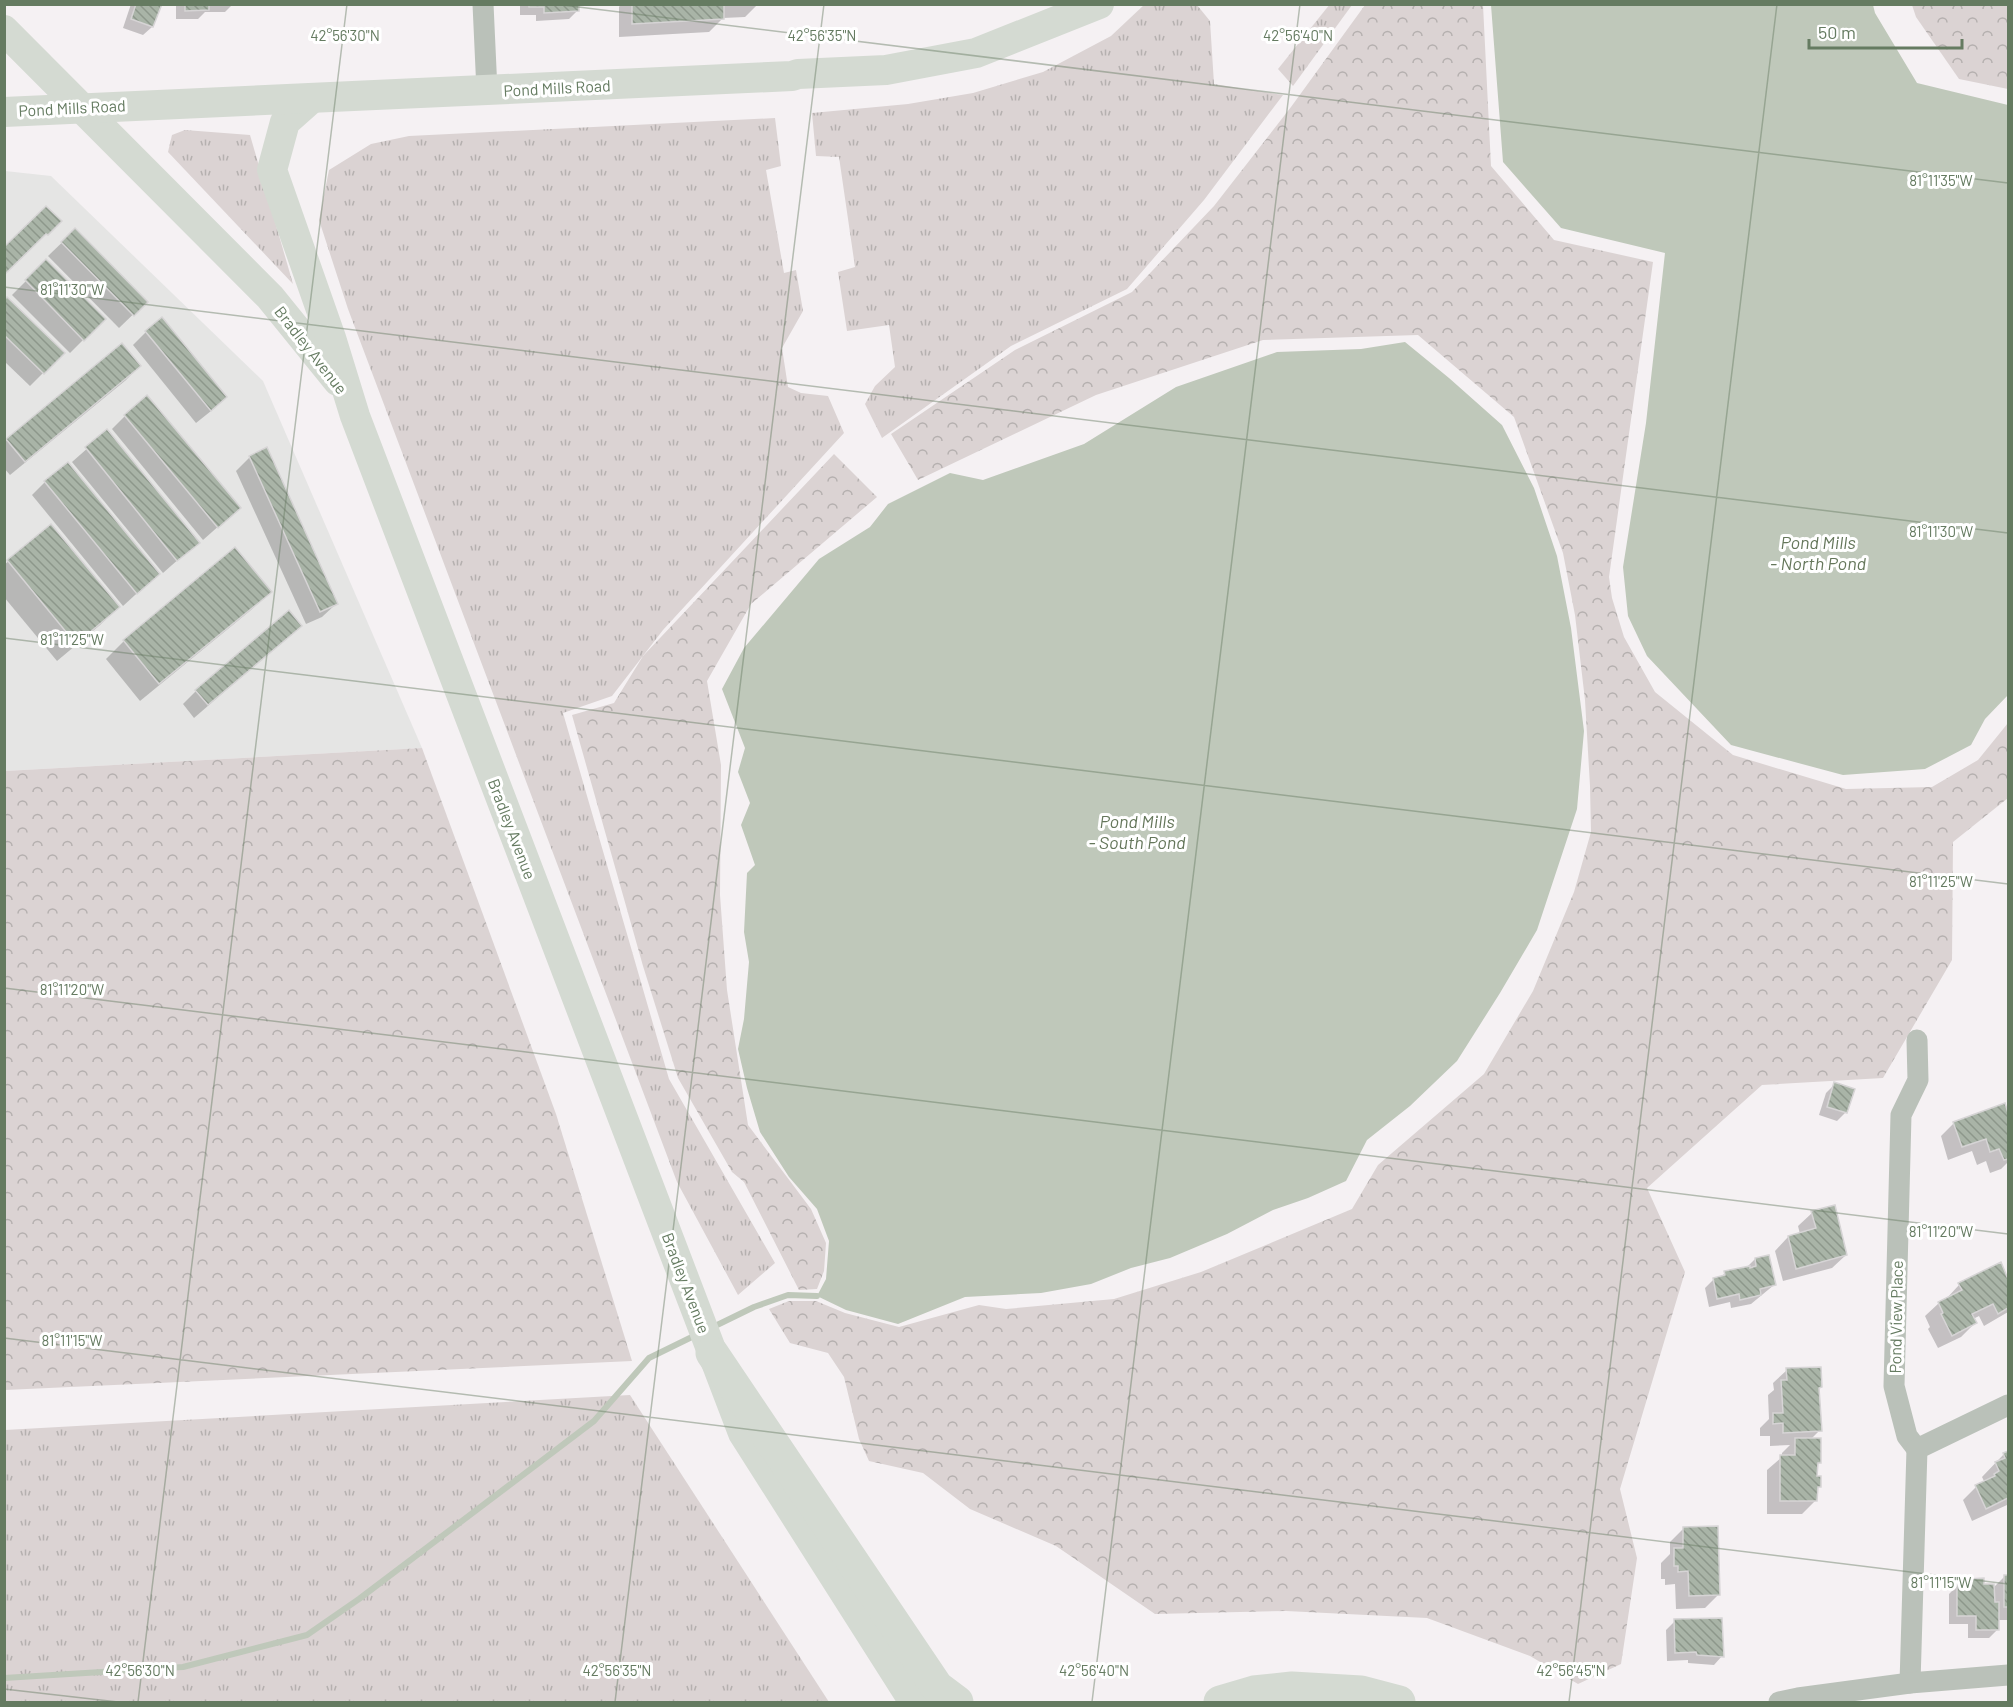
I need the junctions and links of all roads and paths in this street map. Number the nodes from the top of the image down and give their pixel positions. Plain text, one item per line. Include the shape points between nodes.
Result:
1 (483, 4) edge
2 (1099, 4) edge
3 (4, 30) edge
4 (487, 91) junction
5 (312, 98) junction
6 (81, 107) junction
7 (4, 112) edge
8 (348, 393) junction
9 (1917, 1040) dead end
10 (712, 1353) junction
11 (2008, 1405) edge
12 (1917, 1449) junction
13 (2008, 1675) edge
14 (1910, 1683) junction
15 (914, 1702) edge
16 (957, 1702) edge
17 (1220, 1702) edge
18 (1399, 1702) edge
19 (1779, 1702) edge

1 - 4 street
2 - 4 main road, Pond Mills Road via 976,53 886,70
3 - 6 main road, Bradley Avenue
4 - 5 main road, Pond Mills Road
5 - 6 main road, Pond Mills Road
5 - 8 main road via 285,122 272,170
6 - 7 main road, Pond Mills Road
6 - 8 main road, Bradley Avenue via 270,297
8 - 10 main road, Bradley Avenue
9 - 12 street, Pond View Place via 1918,1080 1901,1114 1894,1386 1907,1436
10 - 15 main road, Bradley Avenue via 743,1433
10 - 16 highway via 937,1687
11 - 12 street
12 - 14 street
13 - 14 street
14 - 19 street
17 - 18 highway via 1254,1692 1292,1688 1361,1692

